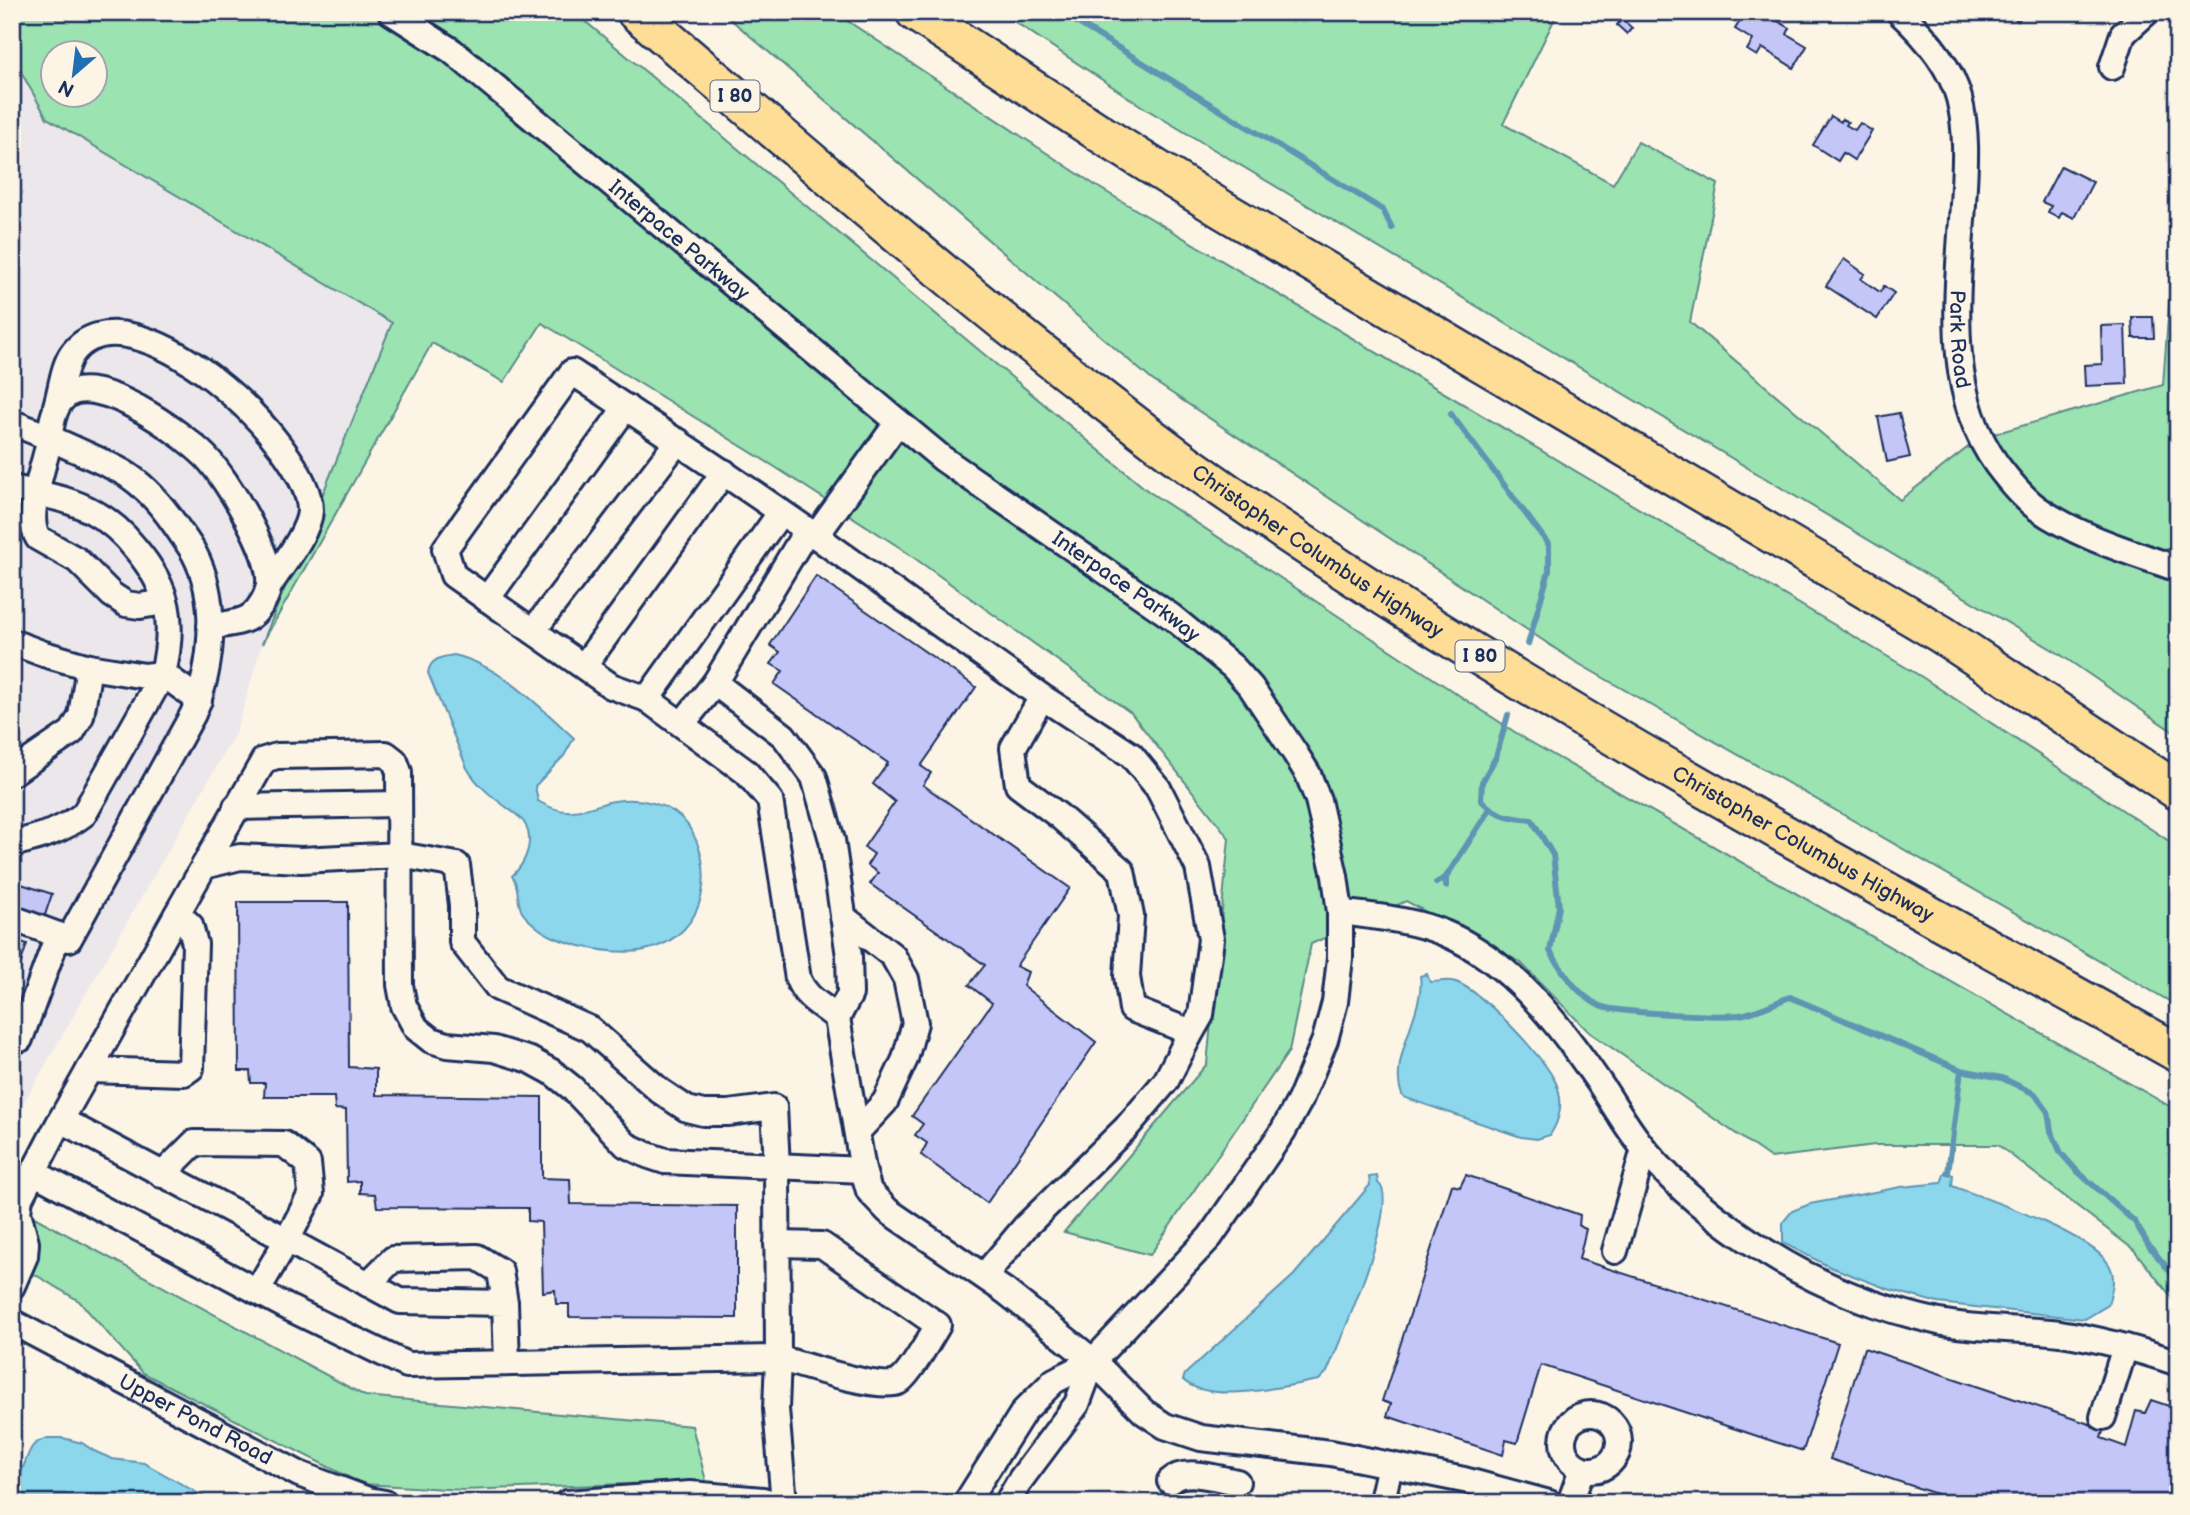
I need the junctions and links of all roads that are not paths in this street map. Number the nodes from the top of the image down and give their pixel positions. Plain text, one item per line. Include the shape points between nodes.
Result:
1 (391, 12) edge
2 (609, 12) edge
3 (636, 12) edge
4 (1899, 12) edge
5 (2147, 12) edge
6 (918, 14) edge
7 (2112, 67) dead end
8 (834, 180) junction
9 (57, 405) junction
10 (626, 407) junction
11 (898, 422) junction
12 (12, 423) edge
13 (50, 438) junction
14 (678, 441) junction
15 (724, 472) junction
16 (12, 488) edge
17 (37, 494) junction
18 (781, 512) junction
19 (812, 533) junction
20 (2178, 569) edge
21 (269, 586) junction
22 (487, 599) junction
23 (165, 602) junction
24 (210, 627) junction
25 (533, 631) junction
26 (12, 642) edge
27 (584, 666) junction
28 (89, 667) junction
29 (163, 674) junction
30 (715, 684) junction
31 (1042, 697) junction
32 (647, 699) junction
33 (199, 700) junction
34 (682, 724) junction
35 (12, 774) edge
36 (2178, 791) edge
37 (400, 804) junction
38 (236, 807) junction
39 (12, 844) edge
40 (400, 855) junction
41 (204, 866) junction
42 (1340, 912) junction
43 (177, 914) junction
44 (843, 917) junction
45 (12, 918) edge
46 (58, 935) junction
47 (837, 1018) junction
48 (1189, 1036) junction
49 (20, 1039) dead end
50 (2178, 1054) edge
51 (89, 1070) junction
52 (61, 1121) junction
53 (857, 1132) junction
54 (1644, 1149) junction
55 (777, 1167) junction
56 (863, 1170) junction
57 (33, 1172) junction
58 (162, 1175) junction
59 (287, 1240) junction
60 (777, 1244) junction
61 (1615, 1251) dead end
62 (984, 1276) junction
63 (368, 1284) junction
64 (12, 1286) edge
65 (257, 1291) junction
66 (505, 1303) junction
67 (12, 1322) edge
68 (2125, 1347) junction
69 (778, 1358) junction
70 (1093, 1361) junction
71 (507, 1363) junction
72 (2178, 1363) edge
73 (2103, 1417) dead end
74 (1390, 1465) junction
75 (1582, 1469) dead end
76 (1171, 1481) dead end
77 (1237, 1482) dead end
78 (1509, 1498) edge
79 (672, 1499) edge
80 (385, 1503) edge
81 (567, 1503) edge
82 (774, 1503) edge
83 (784, 1503) edge
84 (966, 1503) edge
85 (1007, 1503) edge
86 (1392, 1503) edge
87 (1549, 1503) edge
88 (1570, 1503) edge

1 - 11 street, Interpace Parkway via 452,51
2 - 8 highway
3 - 8 highway, Christopher Columbus Highway / I 80
4 - 20 street, Park Road via 1930,45 1950,76 1964,125 1958,354 1965,395 1989,454 2014,488 2037,508 2105,542
5 - 7 street via 2123,34
6 - 36 highway via 1223,210 1941,634
8 - 50 highway, Christopher Columbus Highway / I 80 via 952,282 1184,462 1430,626 1673,773
9 - 13 street
9 - 21 street via 76,390 90,390 148,413 177,432 207,458 232,494 266,561
9 - 21 street via 72,355 85,343 118,333 166,348 247,408 286,455 309,498 306,526
10 - 14 street
10 - 22 street
10 - 22 street via 572,372 445,550 453,575
11 - 19 street
11 - 42 street, Interpace Parkway via 943,459 1172,617 1233,667 1301,764 1318,800
12 - 13 street
13 - 17 street
13 - 24 street via 129,475 165,510 195,554 208,596
14 - 15 street
14 - 25 street
15 - 18 street
15 - 27 street
16 - 17 street
17 - 23 street via 71,502 122,532 161,584
17 - 23 street via 32,523 38,538 77,560 126,604
18 - 19 street
18 - 32 street
19 - 30 street
19 - 31 street
21 - 24 street via 250,617
22 - 25 street
23 - 29 street via 169,621
24 - 33 street
25 - 27 street
26 - 28 street
27 - 32 street via 611,686
28 - 29 street via 145,676
28 - 35 street via 81,716 72,732
29 - 33 street
29 - 39 street via 84,814 46,836
30 - 34 street
30 - 44 street via 784,736 814,777 832,839
31 - 48 street via 1131,755 1158,788 1198,867 1211,939 1200,1015
31 - 48 street via 1013,748 1018,785 1122,871 1131,916 1127,976 1132,1009 1185,1030
32 - 34 street
33 - 46 street via 69,939
34 - 47 street via 746,772 770,800 798,979 804,993
37 - 38 street
37 - 38 street via 399,772 386,754 264,760
37 - 40 street
38 - 41 street
40 - 41 street via 240,858
40 - 55 street via 457,865 462,942 498,988 590,1028 687,1109 703,1114 774,1107
40 - 55 street via 400,985 404,1006 416,1028 431,1040 494,1049 552,1072 626,1145 647,1155 666,1161
41 - 43 street
42 - 54 street via 1411,923 1444,932 1474,948 1515,980 1576,1049
42 - 70 street, Interpace Parkway via 1335,1002 1325,1040 1283,1131 1210,1237
43 - 51 street
43 - 51 street via 190,925 195,944 191,1068 184,1073
44 - 47 street via 850,993
44 - 53 street via 892,956 906,979 915,1023 885,1102
45 - 46 street
46 - 49 street
47 - 53 street
48 - 62 street via 1166,1081 1126,1128 1026,1226
51 - 52 street
52 - 57 street
52 - 58 street
53 - 56 street
54 - 61 street
54 - 68 street via 1686,1193 1728,1225 1768,1253 1838,1289 1941,1323 2061,1334
55 - 56 street
55 - 60 street
56 - 62 street via 869,1191 888,1211
57 - 64 street via 20,1198 25,1256
57 - 65 street
58 - 59 street
58 - 59 street via 194,1143 284,1144 308,1163 311,1194
59 - 63 street
59 - 65 street
60 - 69 street
60 - 69 street via 822,1245 938,1325 901,1381 889,1385
62 - 70 street
63 - 66 street via 400,1301
63 - 66 street via 393,1259 477,1257 500,1271
65 - 71 street via 407,1365
66 - 71 street
67 - 80 street, Upper Pond Road via 299,1474
68 - 72 street
68 - 73 street
69 - 71 street
69 - 83 street via 776,1409
70 - 74 street via 1144,1412 1165,1426 1201,1438 1331,1453
70 - 84 street, Interpace Parkway via 1054,1381 1024,1412
70 - 85 street, Interpace Parkway via 1077,1404
74 - 78 street
74 - 86 street via 1382,1496
75 - 88 street
76 - 77 street via 1185,1474
78 - 87 street
79 - 81 street
79 - 82 street via 690,1494

